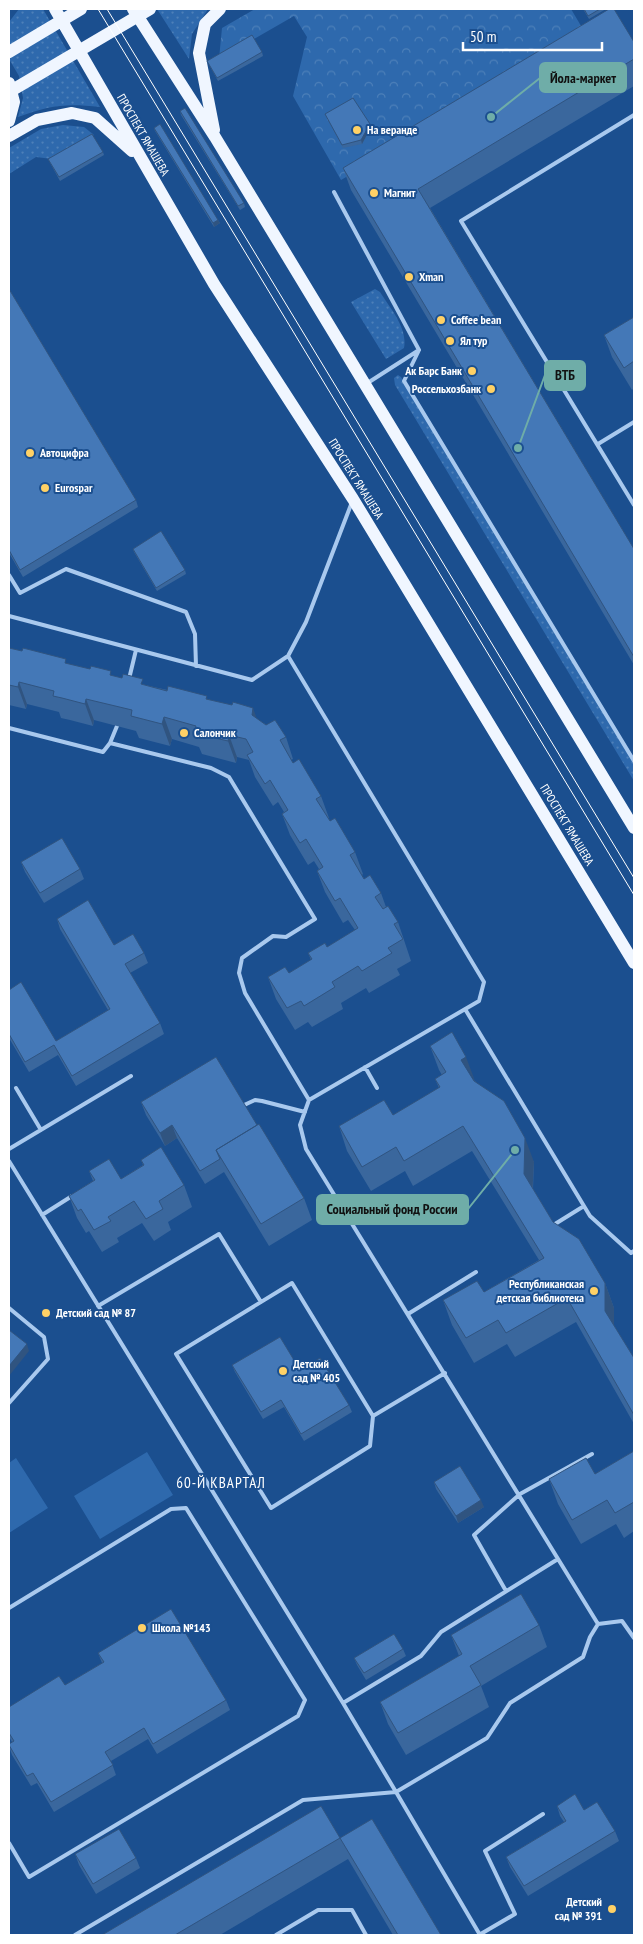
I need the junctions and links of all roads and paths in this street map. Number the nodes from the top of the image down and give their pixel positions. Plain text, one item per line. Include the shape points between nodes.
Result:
1 (55, 9) edge
2 (81, 9) edge
3 (133, 9) edge
4 (150, 9) edge
5 (220, 9) edge
6 (9, 52) edge
7 (9, 83) edge
8 (9, 92) edge
9 (634, 115) edge
10 (9, 121) edge
11 (9, 136) edge
12 (215, 137) junction
13 (141, 159) junction
14 (334, 192) dead end
15 (419, 350) junction
16 (365, 385) junction
17 (634, 422) edge
18 (598, 444) junction
19 (353, 499) junction
20 (634, 505) edge
21 (9, 575) edge
22 (9, 616) edge
23 (136, 650) junction
24 (288, 656) junction
25 (196, 666) junction
26 (126, 688) edge
27 (117, 726) edge
28 (9, 728) edge
29 (110, 743) junction
30 (634, 761) edge
31 (634, 828) edge
32 (634, 963) edge
33 (465, 1009) junction
34 (365, 1067) junction
35 (131, 1076) dead end
36 (16, 1088) dead end
37 (377, 1088) dead end
38 (309, 1100) junction
39 (242, 1106) edge
40 (305, 1112) junction
41 (41, 1130) junction
42 (9, 1149) edge
43 (9, 1161) edge
44 (75, 1194) edge
45 (584, 1206) junction
46 (42, 1215) junction
47 (556, 1224) edge
48 (634, 1251) edge
49 (476, 1272) dead end
50 (261, 1302) junction
51 (98, 1306) junction
52 (9, 1308) edge
53 (408, 1314) junction
54 (445, 1373) junction
55 (9, 1403) edge
56 (373, 1416) junction
57 (592, 1454) dead end
58 (520, 1494) junction
59 (558, 1559) junction
60 (506, 1591) junction
61 (9, 1608) edge
62 (598, 1624) junction
63 (634, 1638) edge
64 (343, 1703) junction
65 (396, 1792) junction
66 (543, 1814) dead end
67 (9, 1843) edge
68 (75, 1935) edge
69 (276, 1935) edge
70 (366, 1935) edge
71 (479, 1935) edge

1 - 13 main road, ПРОСПЕКТ ЯМАШЕВА
2 - 6 main road
3 - 12 main road
4 - 8 main road
5 - 12 main road via 205,24 199,53
7 - 10 main road via 14,102
9 - 18 lane via 461,220
11 - 13 main road via 37,120 72,113 96,118
12 - 16 main road
13 - 19 main road, ПРОСПЕКТ ЯМАШЕВА via 214,284
14 - 15 lane
15 - 16 lane
15 - 30 lane via 404,381
16 - 31 main road
17 - 18 lane
18 - 20 lane
19 - 24 lane via 306,622
19 - 32 main road, ПРОСПЕКТ ЯМАШЕВА
21 - 25 lane via 20,593 66,569 186,612 195,634
22 - 23 lane
23 - 25 lane
23 - 26 lane
24 - 25 lane via 252,680
24 - 33 lane via 484,982 478,1001
27 - 29 lane
28 - 29 lane via 103,752
29 - 38 lane via 211,768 230,777 315,919 286,937 273,936 242,958 239,973 245,993
33 - 34 lane
33 - 45 lane
34 - 37 lane
34 - 38 lane
35 - 41 lane
36 - 41 lane
38 - 40 lane
39 - 40 lane via 255,1100
40 - 53 lane via 300,1125 306,1149
41 - 42 lane
43 - 46 lane
44 - 46 lane
45 - 47 lane
45 - 48 lane via 590,1216 631,1253
46 - 51 lane
49 - 53 lane
50 - 51 lane via 219,1234
50 - 56 lane via 292,1283
50 - 56 lane via 176,1354 271,1508 370,1446
51 - 64 lane
52 - 55 lane via 44,1337 48,1359
53 - 54 lane
54 - 56 lane
54 - 58 lane
57 - 58 lane
58 - 59 lane
58 - 60 lane via 474,1535
59 - 60 lane
59 - 62 lane
60 - 64 lane via 441,1632 421,1656
61 - 67 lane via 171,1509 186,1508 305,1700 298,1716 29,1877
62 - 63 lane via 622,1620
62 - 65 lane via 583,1657 510,1703 487,1738
64 - 65 lane
65 - 68 lane via 303,1800
65 - 71 lane
66 - 71 lane via 484,1851 515,1914
69 - 70 lane via 318,1910 352,1910

